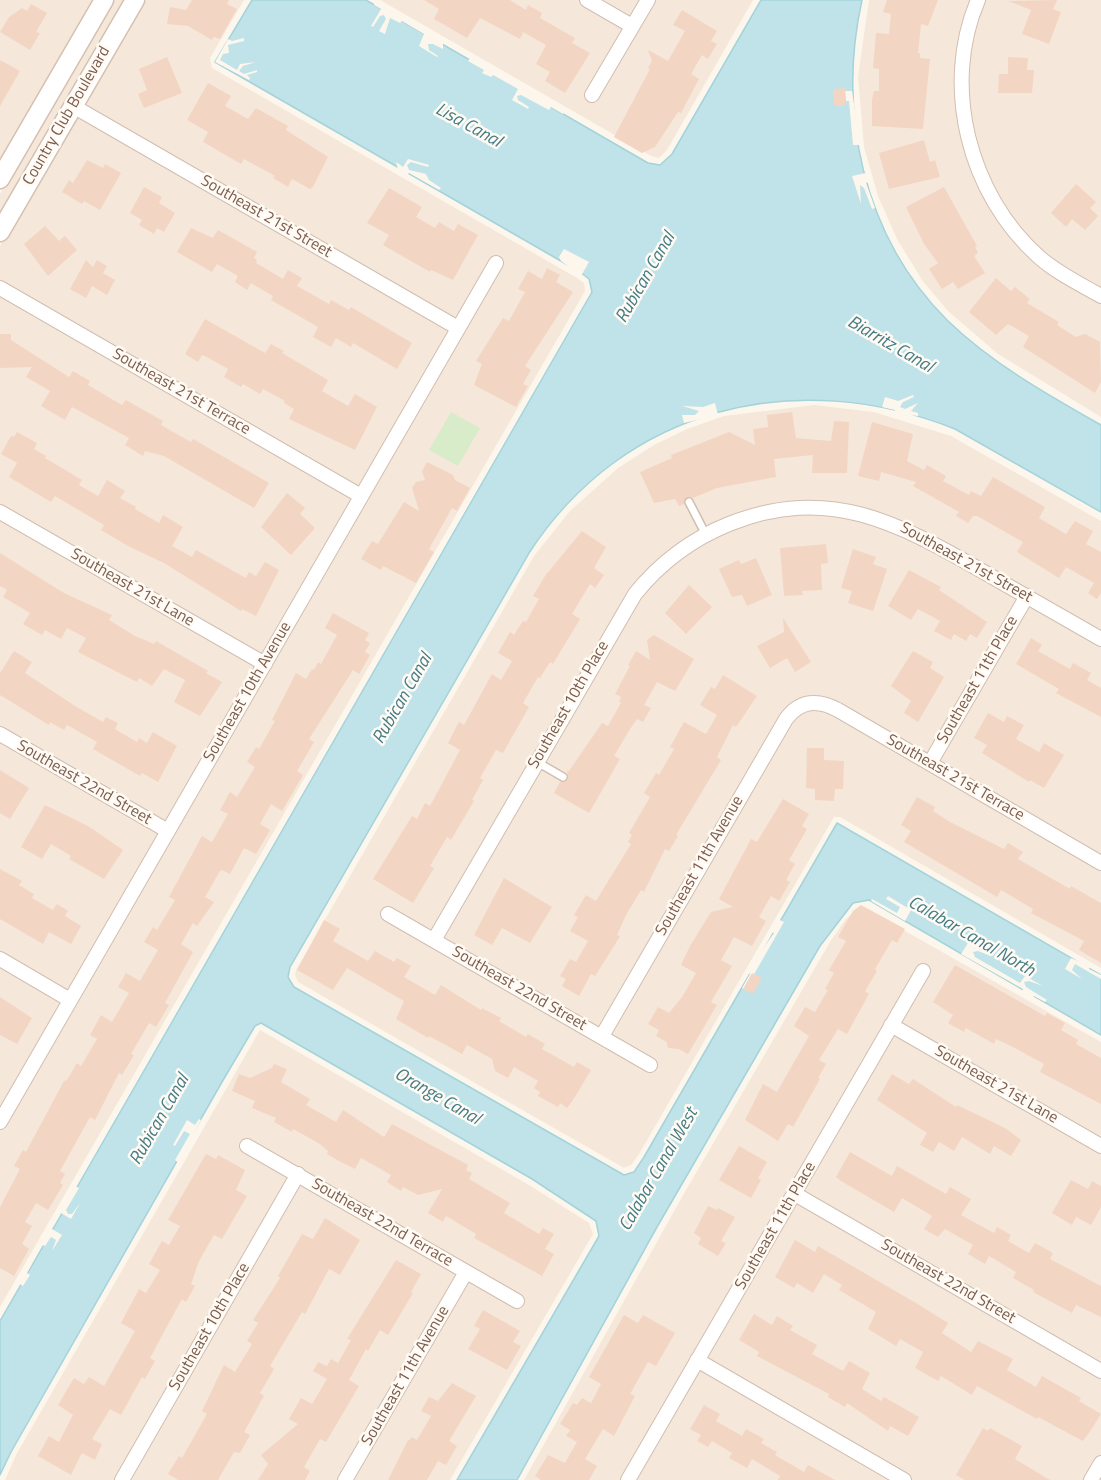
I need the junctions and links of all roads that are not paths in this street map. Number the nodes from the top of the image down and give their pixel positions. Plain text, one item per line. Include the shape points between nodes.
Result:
1 (104, 0) edge
2 (135, 0) edge
3 (587, 0) edge
4 (648, 0) edge
5 (978, 0) edge
6 (632, 26) junction
7 (592, 95) dead end
8 (73, 106) junction
9 (0, 179) edge
10 (0, 232) edge
11 (496, 263) dead end
12 (0, 288) edge
13 (1101, 296) edge
14 (458, 328) junction
15 (361, 496) junction
16 (688, 502) dead end
17 (0, 512) edge
18 (752, 516) joint
19 (706, 535) junction
20 (1027, 596) junction
21 (1101, 639) edge
22 (265, 664) junction
23 (806, 703) joint
24 (0, 734) edge
25 (537, 762) junction
26 (930, 763) junction
27 (563, 777) dead end
28 (168, 831) junction
29 (1101, 863) edge
30 (388, 914) dead end
31 (434, 940) junction
32 (0, 959) edge
33 (923, 971) dead end
34 (70, 1000) junction
35 (891, 1025) junction
36 (602, 1036) junction
37 (650, 1065) dead end
38 (0, 1122) edge
39 (247, 1146) dead end
40 (1101, 1146) edge
41 (298, 1174) junction
42 (795, 1194) junction
43 (466, 1272) junction
44 (517, 1301) dead end
45 (697, 1360) junction
46 (1101, 1371) edge
47 (1101, 1463) edge
48 (122, 1480) edge
49 (345, 1480) edge
50 (628, 1480) edge
51 (904, 1480) edge
52 (1091, 1480) edge

1 - 9 main road, Country Club Boulevard
2 - 8 main road, Country Club Boulevard
3 - 6 street
4 - 6 street
5 - 13 street via 963,63 963,105 969,142 984,183 1017,234 1049,265
6 - 7 street
8 - 10 main road, Country Club Boulevard
8 - 14 street, Southeast 21st Street
11 - 14 street, Southeast 10th Avenue
12 - 15 street, Southeast 21st Terrace
14 - 15 street, Southeast 10th Avenue
15 - 22 street, Southeast 10th Avenue
16 - 19 lane
17 - 22 street, Southeast 21st Lane
18 - 19 street, Southeast 10th Place
18 - 20 street, Southeast 21st Street via 813,508 878,518 913,532
19 - 25 street, Southeast 10th Place via 659,568 635,594
20 - 21 street, Southeast 21st Street
20 - 26 street, Southeast 11th Place
22 - 28 street, Southeast 10th Avenue
23 - 26 street, Southeast 21st Terrace via 832,706
23 - 36 street, Southeast 11th Avenue via 786,718
24 - 28 street, Southeast 22nd Street
25 - 27 lane
25 - 31 street, Southeast 10th Place
26 - 29 street, Southeast 21st Terrace
28 - 34 street, Southeast 10th Avenue
30 - 31 street, Southeast 22nd Street
31 - 36 street, Southeast 22nd Street
32 - 34 street
33 - 35 street, Southeast 11th Place
34 - 38 street, Southeast 10th Avenue
35 - 40 street, Southeast 21st Lane
35 - 42 street, Southeast 11th Place
36 - 37 street, Southeast 22nd Street
39 - 41 street, Southeast 22nd Terrace
41 - 43 street, Southeast 22nd Terrace
41 - 48 street, Southeast 10th Place
42 - 45 street, Southeast 11th Place
42 - 46 street, Southeast 22nd Street
43 - 44 street, Southeast 22nd Terrace
43 - 49 street, Southeast 11th Avenue
45 - 50 street, Southeast 11th Place
45 - 51 street
47 - 52 street

